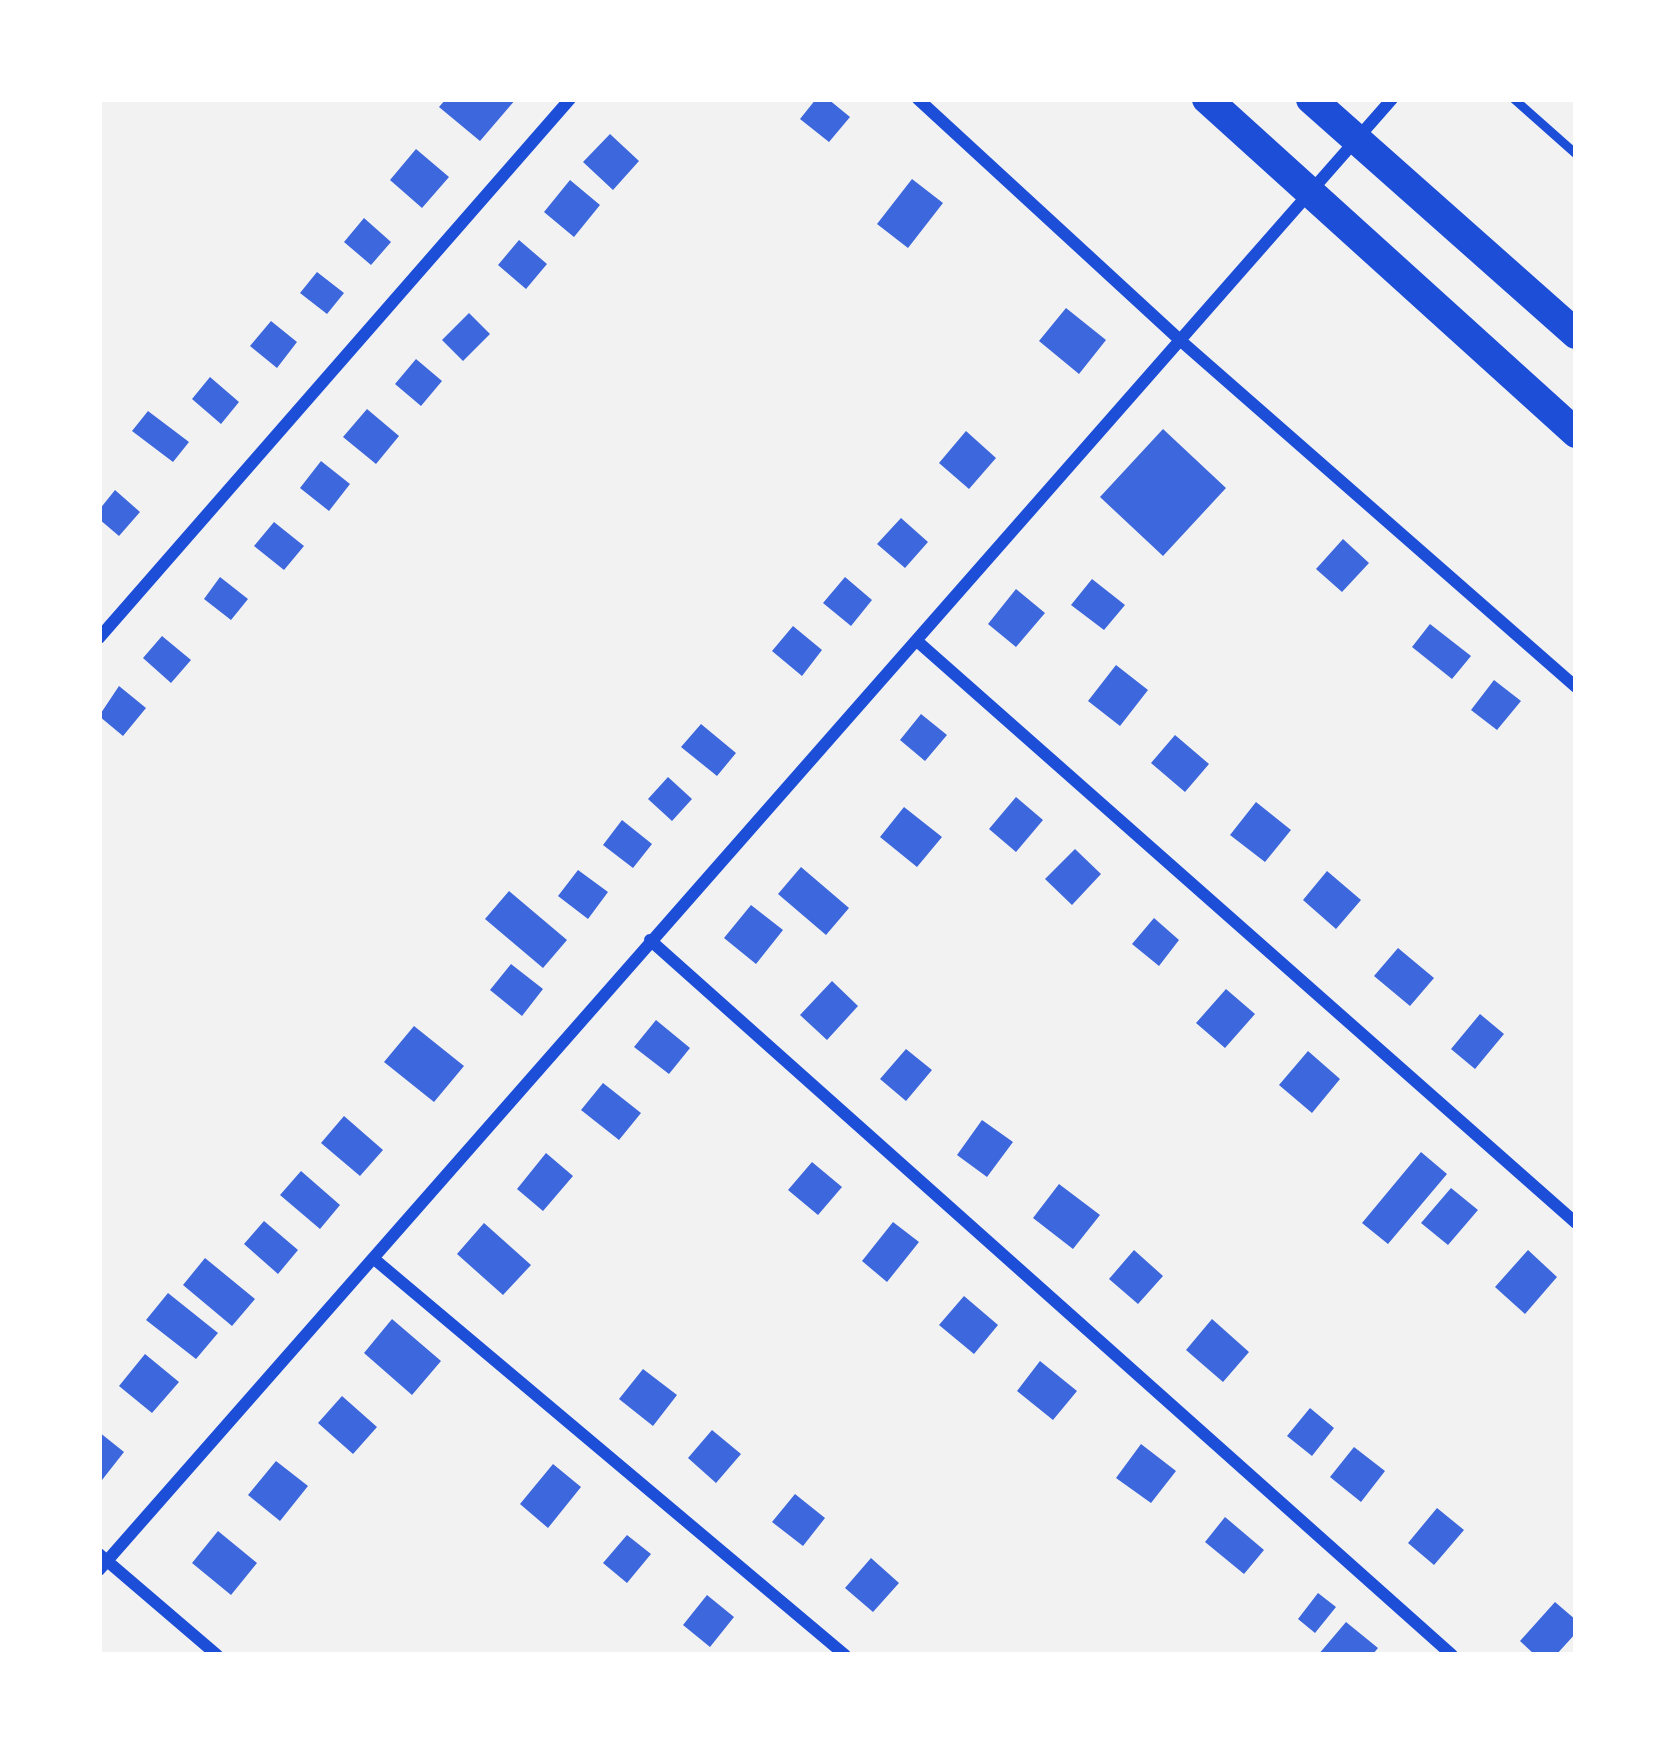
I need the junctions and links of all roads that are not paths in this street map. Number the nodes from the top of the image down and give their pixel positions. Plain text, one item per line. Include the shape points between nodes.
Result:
1 (570, 99) edge
2 (918, 99) edge
3 (1207, 99) edge
4 (1311, 99) edge
5 (1392, 99) edge
6 (1514, 99) edge
7 (1356, 138) junction
8 (1576, 154) edge
9 (1312, 192) junction
10 (1576, 334) edge
11 (1181, 341) junction
12 (1576, 433) edge
13 (99, 638) edge
14 (917, 641) junction
15 (1576, 688) edge
16 (650, 940) junction
17 (1576, 1223) edge
18 (373, 1258) junction
19 (102, 1562) edge
20 (217, 1655) edge
21 (845, 1655) edge
22 (1452, 1655) edge

1 - 13 street
2 - 11 street
3 - 9 main road
4 - 7 main road
5 - 7 street
6 - 8 lane
7 - 9 street
7 - 10 main road
9 - 11 street
9 - 12 main road
11 - 14 street
11 - 15 street
14 - 16 street
14 - 17 street
16 - 18 street
16 - 22 street
18 - 19 street
18 - 21 street
19 - 20 street

